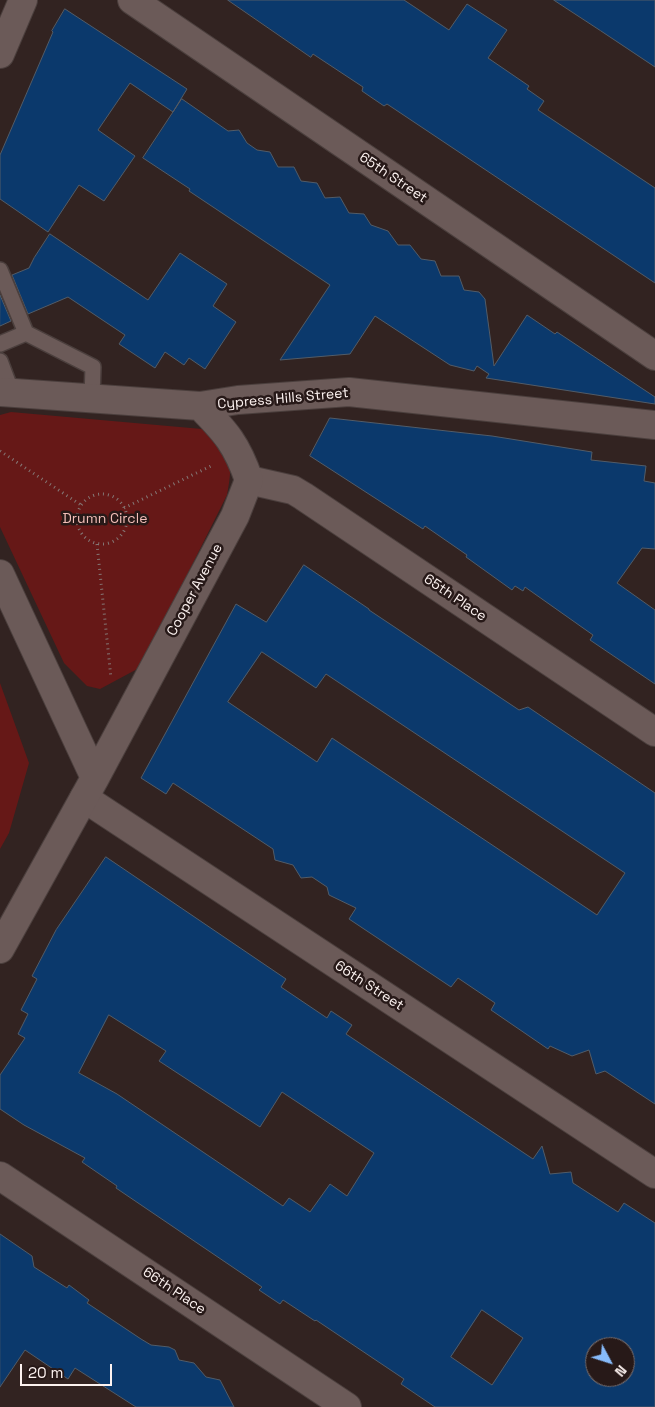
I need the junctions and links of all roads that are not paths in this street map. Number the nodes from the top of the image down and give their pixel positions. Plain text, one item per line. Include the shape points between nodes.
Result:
1 (23, 0) edge
2 (132, 0) edge
3 (0, 54) edge
4 (0, 270) edge
5 (26, 333) junction
6 (0, 344) edge
7 (655, 356) edge
8 (0, 361) edge
9 (6, 392) edge
10 (92, 398) junction
11 (200, 406) junction
12 (655, 425) edge
13 (249, 480) junction
14 (0, 576) edge
15 (655, 732) edge
16 (89, 788) junction
17 (0, 949) edge
18 (655, 1174) edge
19 (0, 1176) edge
20 (347, 1407) edge

1 - 3 street
2 - 7 street, 65th Street
4 - 5 lane
5 - 6 lane
5 - 10 lane via 93,368
8 - 9 lane
9 - 10 street, Cypress Hills Street
10 - 11 street, Cypress Hills Street
11 - 12 street, Cypress Hills Street via 349,392
11 - 13 street via 225,431 240,455
13 - 15 street, 65th Place via 293,490 303,496
13 - 16 street, Cooper Avenue via 235,516
14 - 16 street
16 - 17 street, Cooper Avenue
16 - 18 street, 66th Street
19 - 20 street, 66th Place

